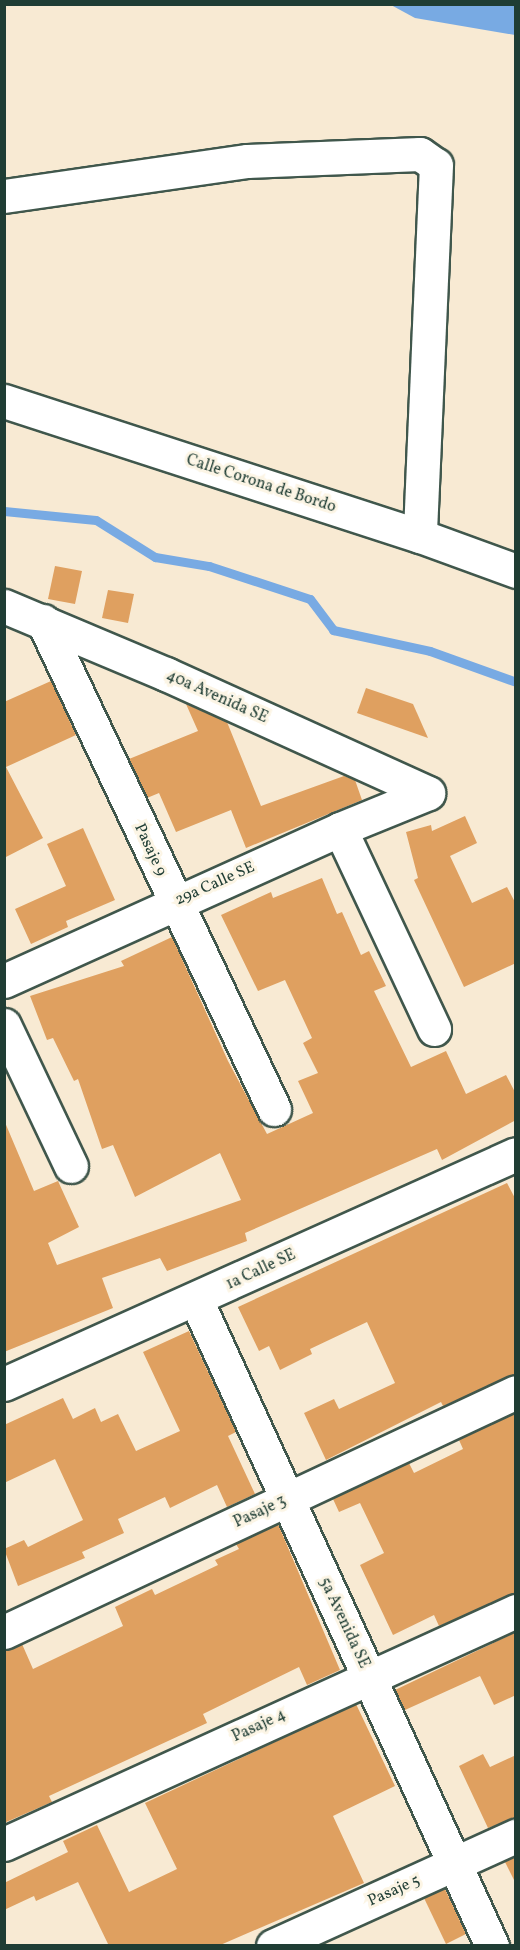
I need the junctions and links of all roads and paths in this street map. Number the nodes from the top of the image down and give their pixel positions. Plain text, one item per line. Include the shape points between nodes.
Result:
1 (4, 196) edge
2 (4, 402) edge
3 (420, 536) junction
4 (516, 571) edge
5 (4, 606) edge
6 (43, 621) junction
7 (428, 793) joint
8 (340, 829) junction
9 (174, 902) junction
10 (4, 981) edge
11 (4, 1024) edge
12 (434, 1029) dead end
13 (274, 1109) dead end
14 (516, 1154) edge
15 (71, 1166) dead end
16 (196, 1300) junction
17 (4, 1384) edge
18 (516, 1392) edge
19 (288, 1499) junction
20 (516, 1611) edge
21 (4, 1632) edge
22 (369, 1676) junction
23 (516, 1836) edge
24 (4, 1844) edge
25 (455, 1863) junction
26 (273, 1946) edge
27 (492, 1946) edge

1 - 3 street via 248,161 420,154 436,165
2 - 3 street, Calle Corona de Bordo
3 - 4 street, Calle Corona de Bordo
5 - 6 street, 40a Avenida SE
6 - 7 street, 40a Avenida SE
6 - 9 street, Pasaje 9
7 - 8 street, 29a Calle SE
8 - 9 street, 29a Calle SE
8 - 12 street
9 - 10 street, 29a Calle SE
9 - 13 street, Pasaje 9
11 - 15 street
14 - 16 street, 1a Calle SE
16 - 17 street, 1a Calle SE
16 - 19 street, 5a Avenida SE
18 - 19 street, Pasaje 3
19 - 21 street, Pasaje 3
19 - 22 street, 5a Avenida SE
20 - 22 street, Pasaje 4
22 - 24 street, Pasaje 4
22 - 25 street, 5a Avenida SE
23 - 25 street, Pasaje 5
25 - 26 street, Pasaje 5
25 - 27 street, 5a Avenida SE

